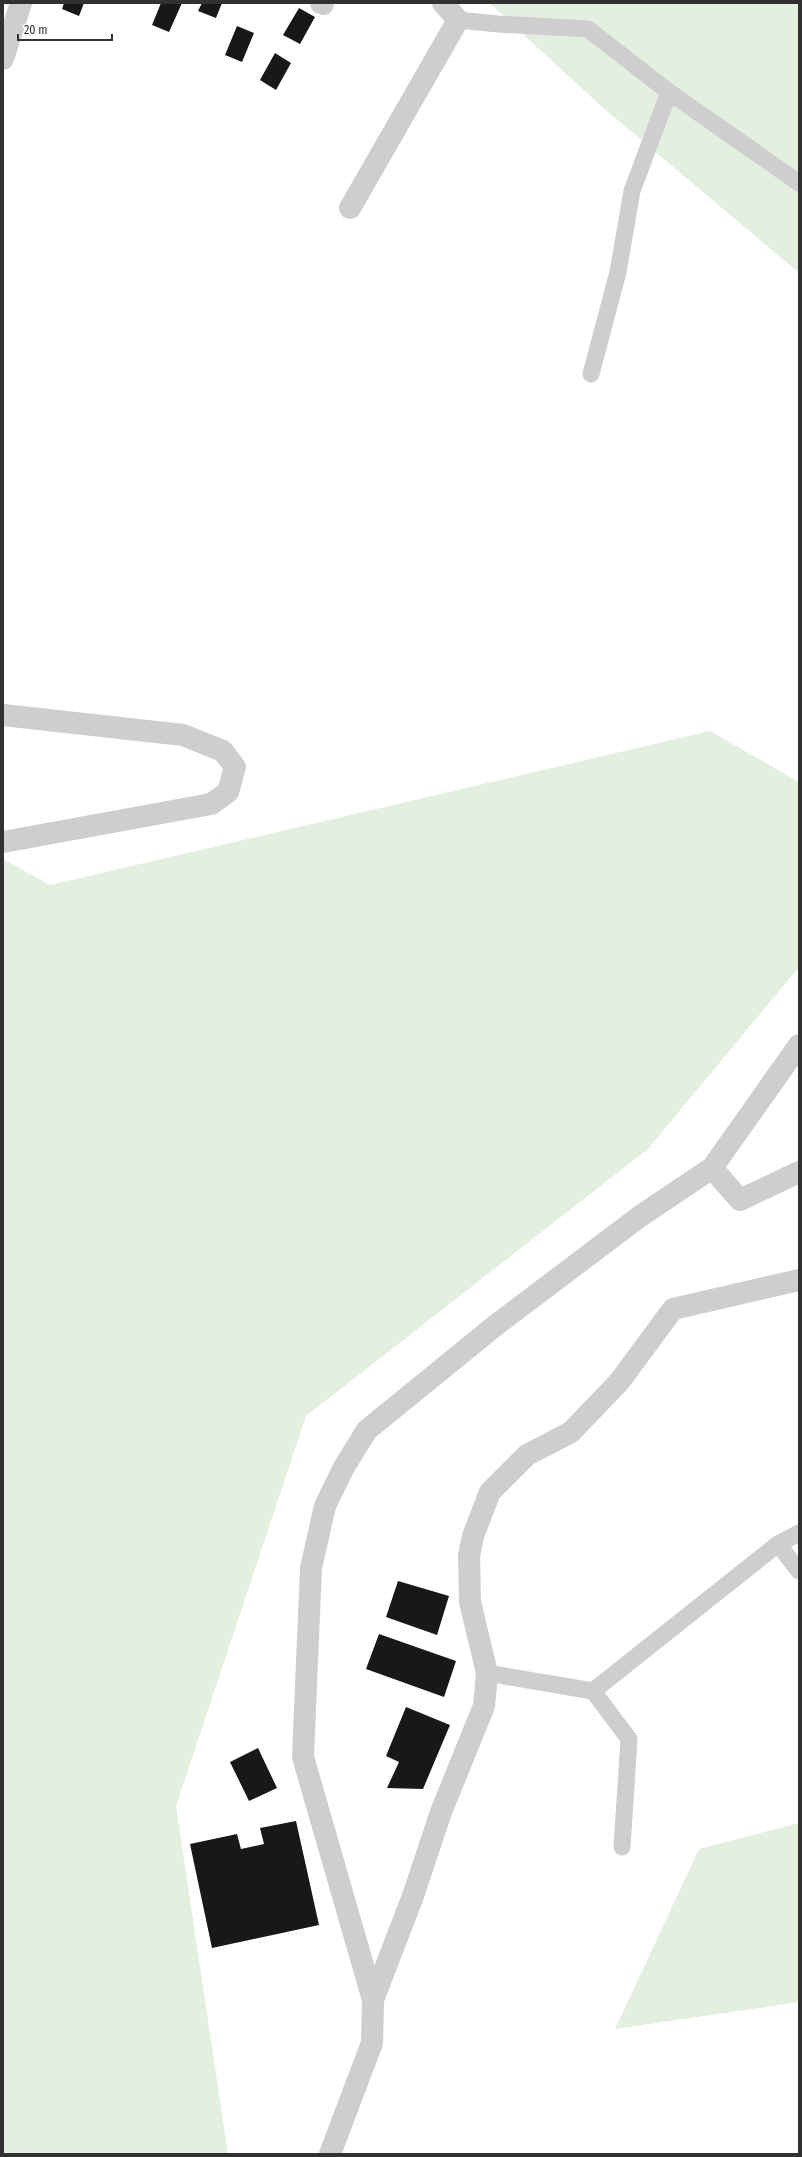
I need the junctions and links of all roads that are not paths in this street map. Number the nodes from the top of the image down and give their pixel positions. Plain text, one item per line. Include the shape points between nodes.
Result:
1 (21, 3) edge
2 (443, 3) edge
3 (458, 20) junction
4 (3, 59) edge
5 (669, 92) junction
6 (799, 184) edge
7 (350, 208) dead end
8 (591, 374) dead end
9 (3, 715) edge
10 (3, 842) edge
11 (799, 1045) edge
12 (712, 1168) junction
13 (799, 1172) edge
14 (799, 1280) edge
15 (799, 1533) edge
16 (778, 1544) junction
17 (799, 1572) edge
18 (487, 1673) junction
19 (593, 1691) junction
20 (622, 1847) dead end
21 (373, 2000) junction
22 (330, 2154) edge

1 - 4 street
2 - 3 street
3 - 5 lane via 588,29
3 - 7 street
5 - 6 lane
5 - 8 lane via 632,191 618,272
9 - 10 street via 183,735 223,751 235,767 228,792 211,804
11 - 12 street
12 - 13 street via 740,1200
12 - 21 street via 639,1217 508,1316 367,1430 344,1467 325,1506 312,1568 303,1757
14 - 18 street via 673,1309 619,1382 571,1432 527,1455 490,1492 472,1536 469,1556 470,1602
15 - 16 lane
16 - 17 lane
16 - 19 lane
18 - 19 lane
18 - 21 street via 484,1706 441,1812 413,1896
19 - 20 lane via 629,1739
21 - 22 street via 372,2043

